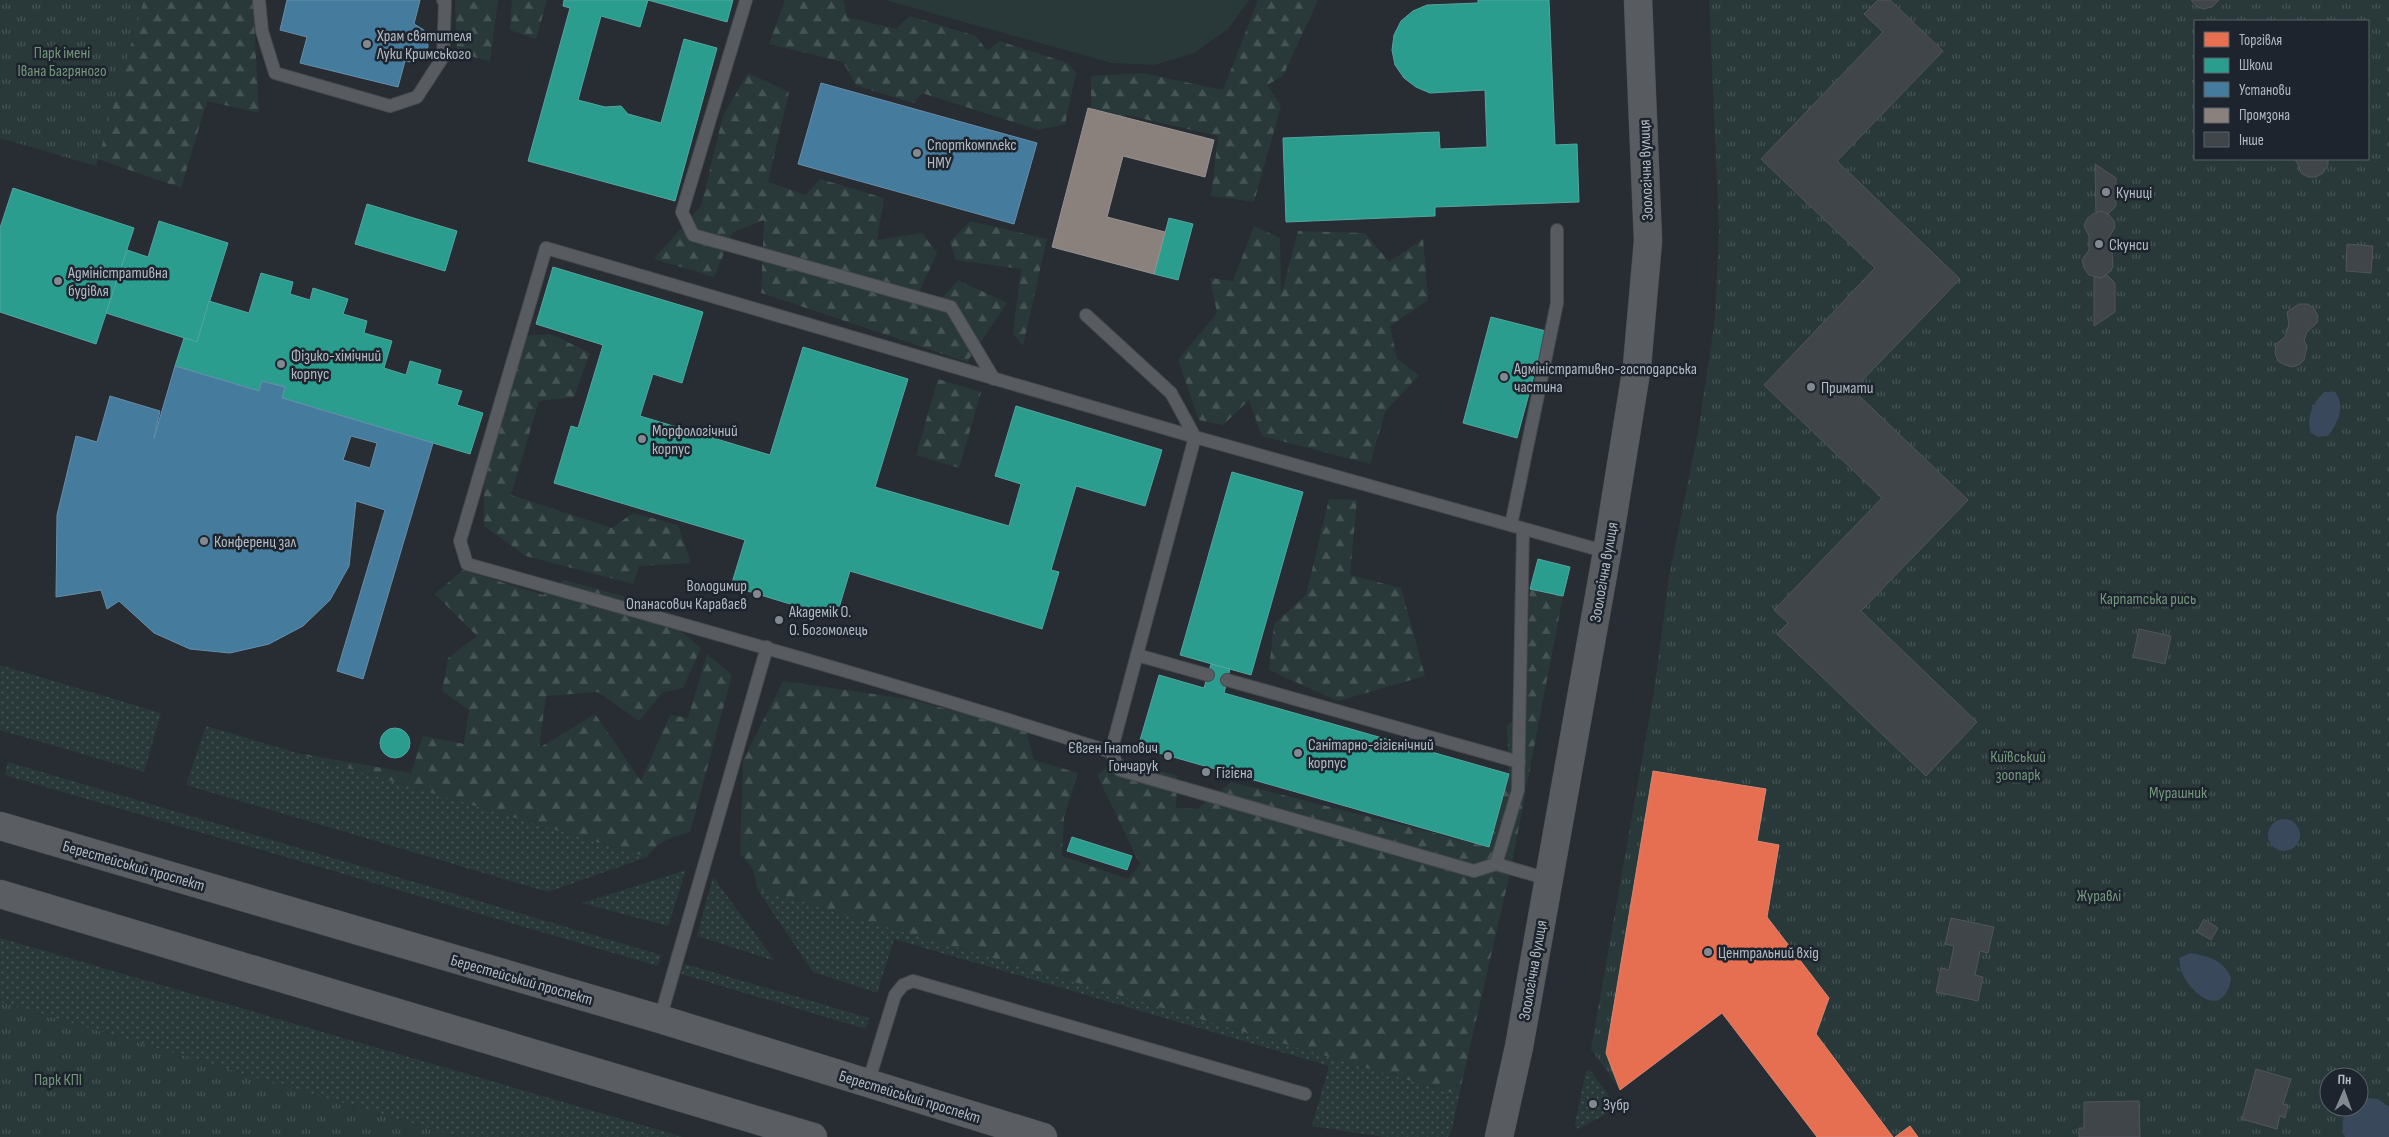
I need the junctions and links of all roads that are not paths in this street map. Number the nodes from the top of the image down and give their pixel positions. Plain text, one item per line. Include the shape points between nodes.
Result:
1 (259, 0) edge
2 (443, 0) edge
3 (746, 0) edge
4 (1638, 0) edge
5 (1557, 230) dead end
6 (1086, 315) dead end
7 (994, 379) junction
8 (1195, 437) junction
9 (1510, 525) junction
10 (1523, 529) junction
11 (1607, 552) junction
12 (767, 647) junction
13 (1137, 655) junction
14 (1208, 675) dead end
15 (1227, 680) dead end
16 (1111, 752) junction
17 (1519, 762) junction
18 (0, 826) edge
19 (1496, 864) junction
20 (1548, 879) junction
21 (0, 894) edge
22 (660, 1019) junction
23 (868, 1083) junction
24 (1305, 1094) dead end
25 (813, 1137) edge
26 (1043, 1137) edge
27 (1499, 1137) edge

1 - 2 lane via 262,31 276,73 390,106 417,97 443,57
3 - 7 lane via 682,212 693,235 951,307
4 - 11 street, Зоологічна вулиця via 1648,241 1637,366
5 - 9 lane via 1557,303
6 - 8 lane via 1171,393
7 - 8 lane
7 - 12 lane via 546,248 460,541 467,564
8 - 9 lane
8 - 13 lane
9 - 10 lane
10 - 11 lane
10 - 17 lane
11 - 20 street, Зоологічна вулиця
12 - 16 lane
12 - 22 lane
13 - 14 lane
13 - 16 lane
15 - 17 lane
16 - 19 lane via 1120,770 1474,871
17 - 19 lane via 1518,790
18 - 22 main road, Берестейський проспект
19 - 20 lane
20 - 27 street, Зоологічна вулиця via 1519,1047
21 - 25 main road
22 - 23 main road, Берестейський проспект
23 - 24 lane via 895,995 903,985 913,982
23 - 26 main road, Берестейський проспект

